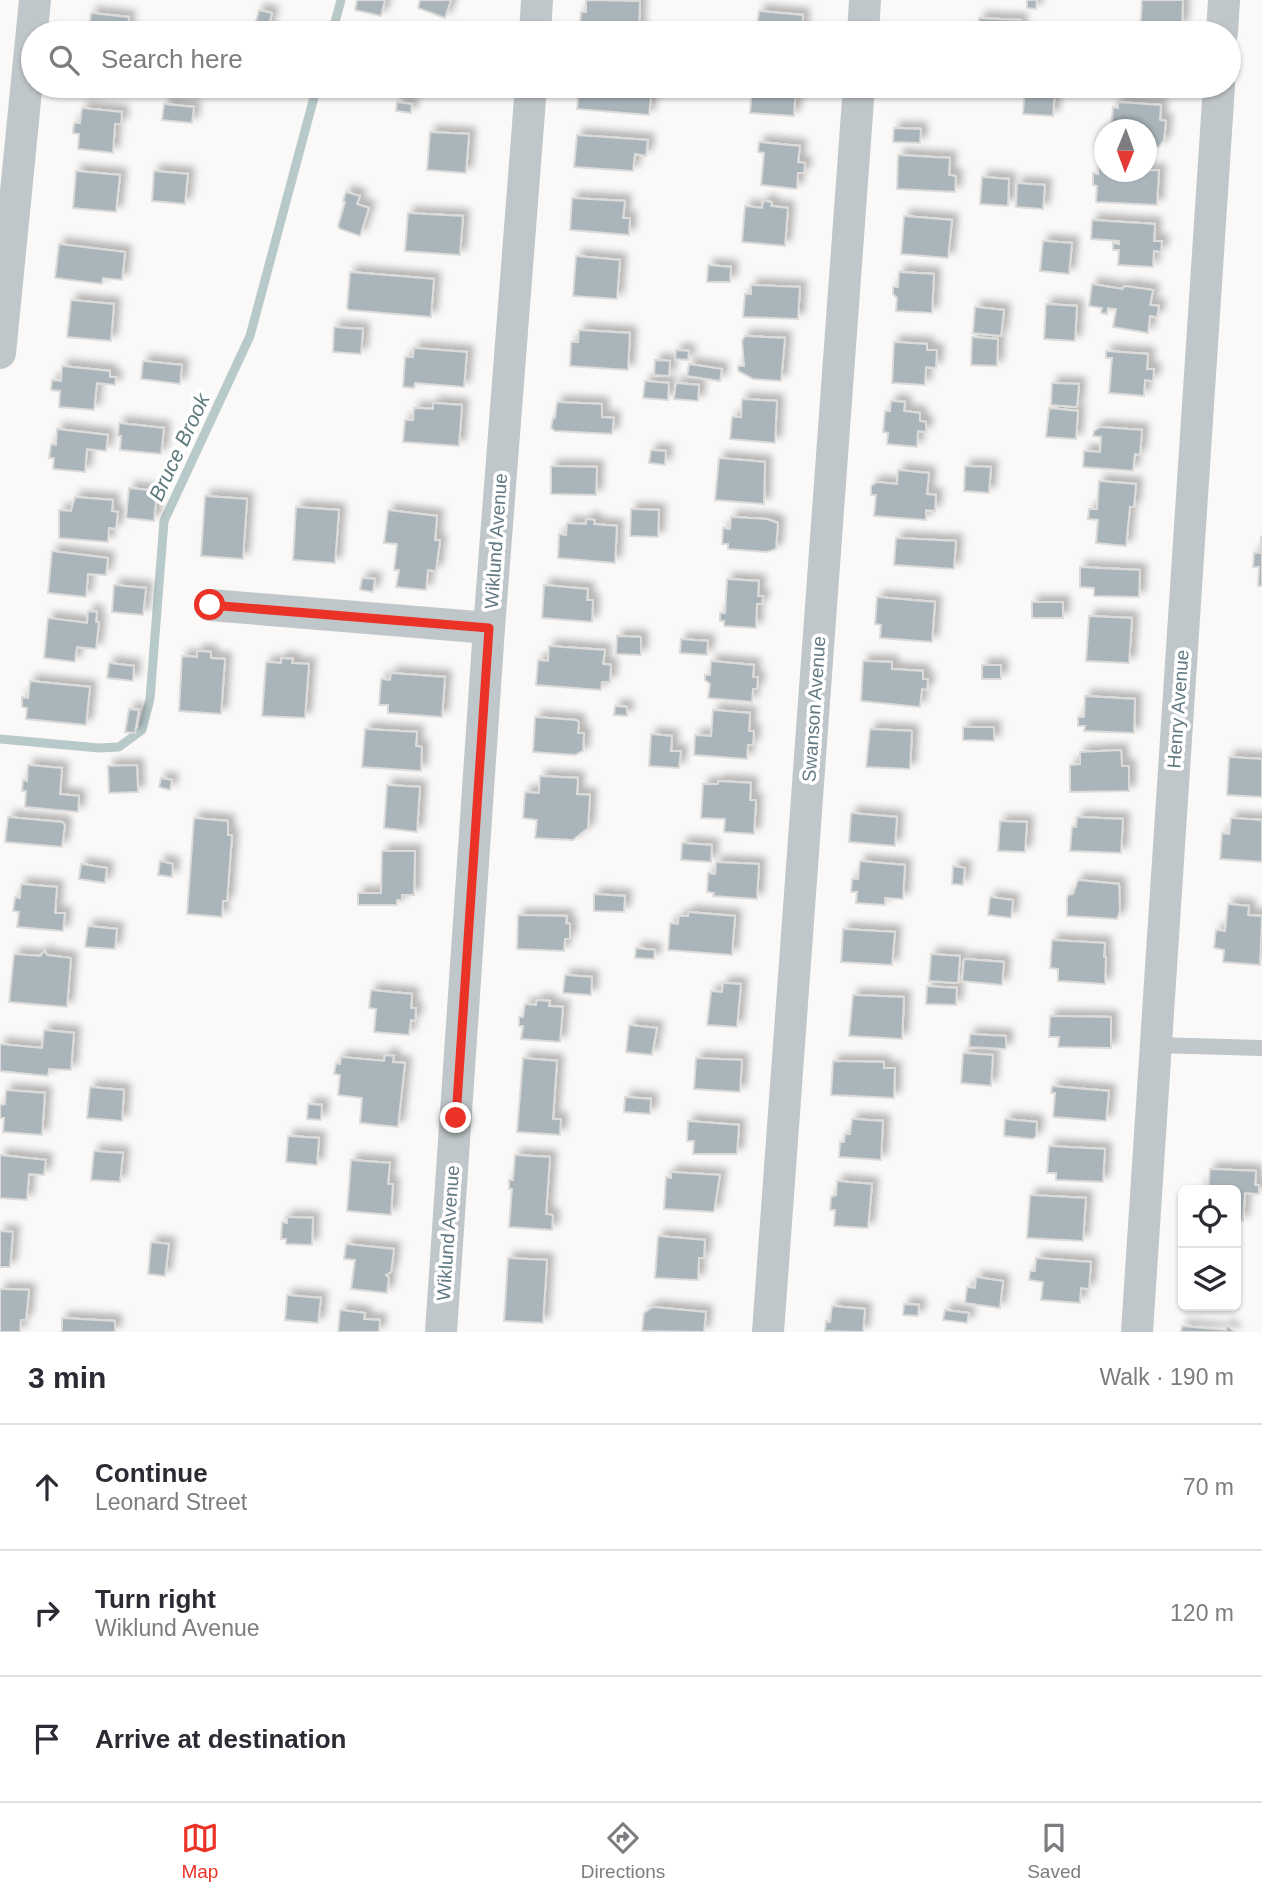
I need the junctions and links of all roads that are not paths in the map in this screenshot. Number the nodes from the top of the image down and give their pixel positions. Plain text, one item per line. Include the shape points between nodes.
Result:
1 (35, 0) edge
2 (537, 0) edge
3 (865, 0) edge
4 (1224, 0) edge
5 (33, 21) edge
6 (536, 21) edge
7 (864, 21) edge
8 (1223, 21) edge
9 (25, 98) edge
10 (530, 98) edge
11 (858, 98) edge
12 (1218, 98) edge
13 (0, 353) edge
14 (210, 605) dead end
15 (489, 628) junction
16 (1156, 1045) junction
17 (1262, 1048) edge
18 (441, 1332) edge
19 (768, 1332) edge
20 (1137, 1332) edge

1 - 5 street
2 - 6 street
3 - 7 street
4 - 8 street
9 - 13 street
10 - 15 street, Wiklund Avenue
11 - 19 street, Swanson Avenue
12 - 16 street, Henry Avenue
14 - 15 street
15 - 18 street, Wiklund Avenue
16 - 17 lane
16 - 20 street, Henry Avenue

